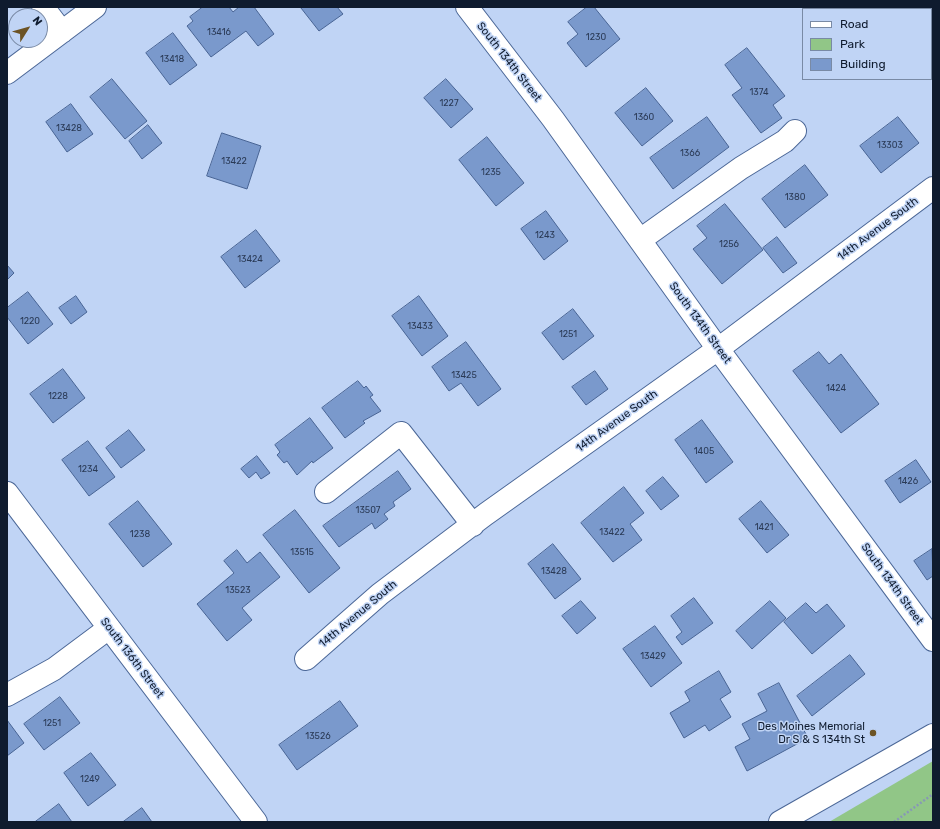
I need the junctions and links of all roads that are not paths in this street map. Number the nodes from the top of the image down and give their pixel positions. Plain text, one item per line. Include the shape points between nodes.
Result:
1 (43, 7) edge
2 (95, 7) edge
3 (467, 7) edge
4 (62, 32) junction
5 (7, 72) edge
6 (795, 131) dead end
7 (933, 188) edge
8 (640, 240) junction
9 (718, 349) junction
10 (326, 492) dead end
11 (7, 493) edge
12 (473, 525) junction
13 (109, 628) junction
14 (933, 640) edge
15 (306, 659) dead end
16 (7, 695) edge
17 (933, 735) edge
18 (256, 822) edge
19 (780, 822) edge

1 - 4 street
2 - 4 street
3 - 8 street, South 134th Street via 553,119
4 - 5 street
6 - 8 street via 785,141 734,172
7 - 9 street, 14th Avenue South
8 - 9 street, South 134th Street
9 - 12 street, 14th Avenue South
9 - 14 street, South 134th Street
10 - 12 street via 401,433
11 - 13 street, South 136th Street
12 - 15 street, 14th Avenue South via 380,594
13 - 16 street via 54,669
13 - 18 street, South 136th Street
17 - 19 street

